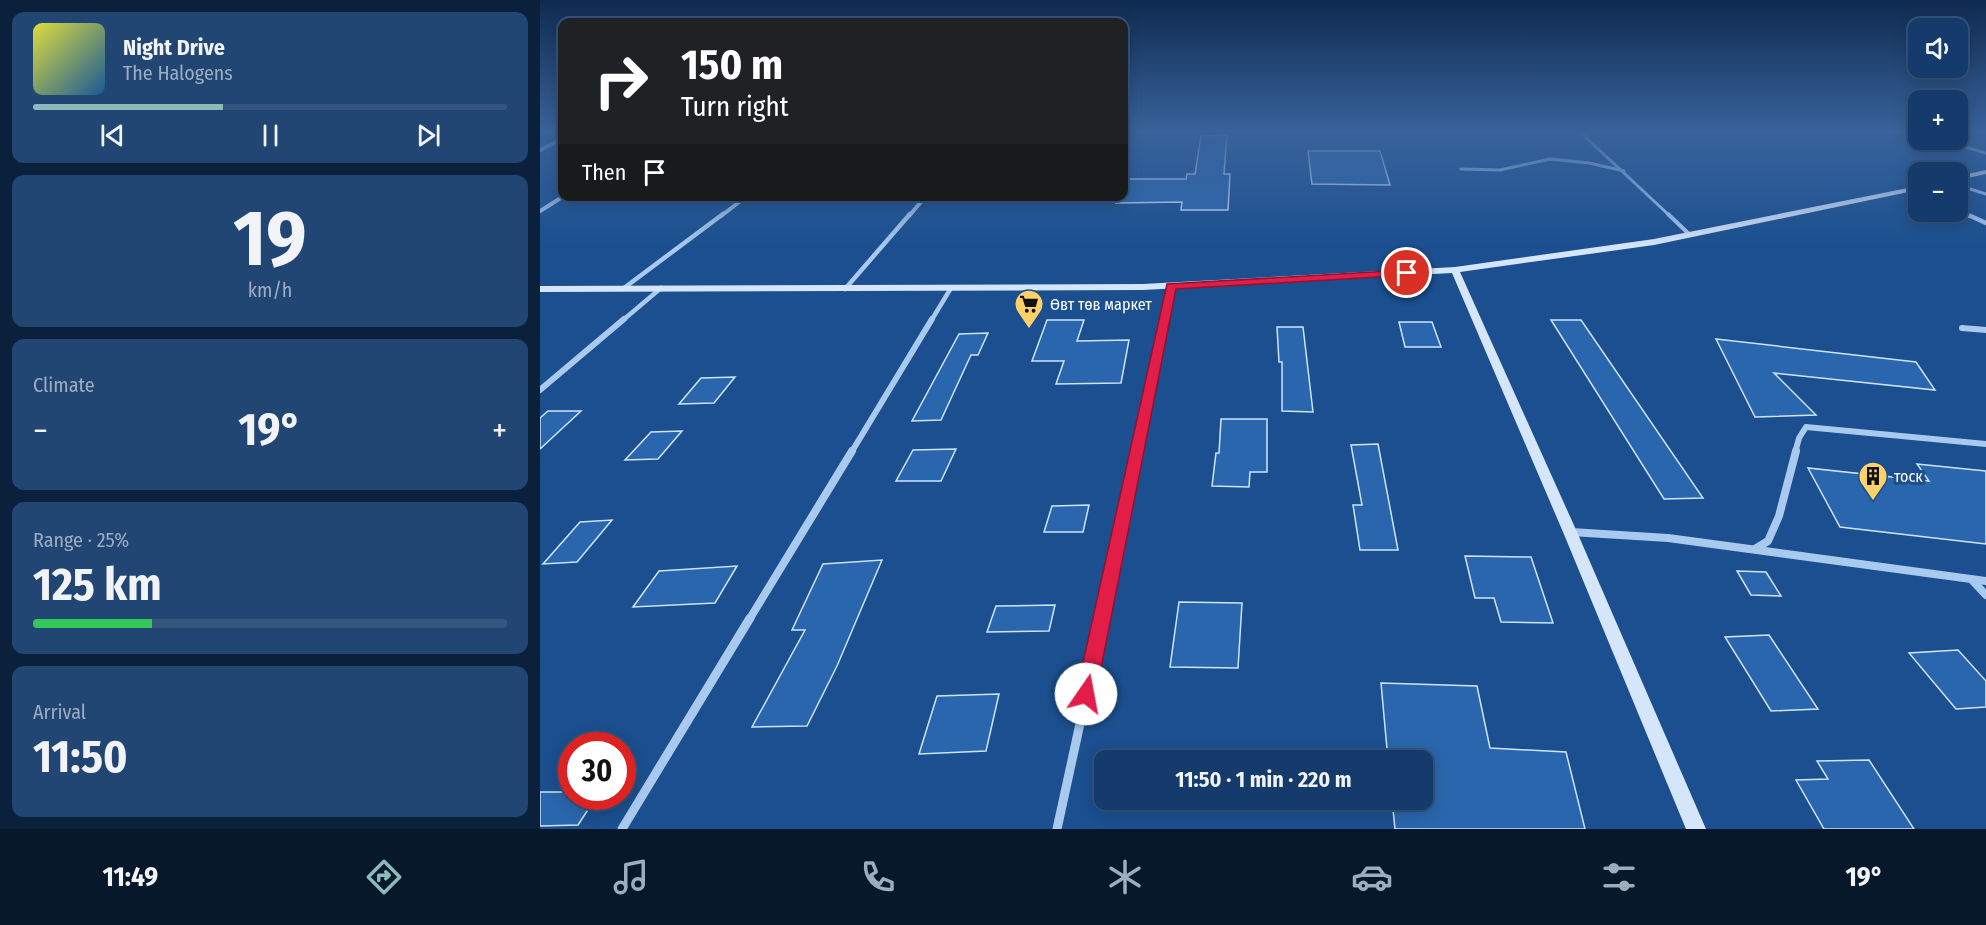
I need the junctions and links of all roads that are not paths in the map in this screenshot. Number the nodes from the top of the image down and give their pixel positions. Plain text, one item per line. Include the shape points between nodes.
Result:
1 (1624, 171) edge
2 (1986, 172) edge
3 (1968, 176) edge
4 (1968, 188) edge
5 (1908, 190) edge
6 (1986, 194) edge
7 (558, 200) edge
8 (740, 201) edge
9 (923, 201) edge
10 (540, 211) edge
11 (1968, 215) edge
12 (1986, 223) edge
13 (1690, 235) junction
14 (1455, 270) junction
15 (1171, 286) junction
16 (624, 288) junction
17 (661, 288) junction
18 (951, 288) junction
19 (540, 289) edge
20 (845, 289) junction
21 (1962, 328) dead end
22 (1986, 330) edge
23 (540, 390) edge
24 (1986, 444) edge
25 (1570, 532) junction
26 (1755, 550) junction
27 (1971, 579) junction
28 (1986, 581) edge
29 (1986, 595) edge
30 (622, 829) edge
31 (1057, 829) edge
32 (1696, 829) edge

1 - 13 lane
2 - 3 main road
4 - 6 lane
5 - 13 main road
7 - 10 street
8 - 16 street
9 - 20 street
11 - 12 street
13 - 14 main road
14 - 15 main road
14 - 25 main road
15 - 18 main road
15 - 31 street
16 - 17 main road
16 - 19 main road
17 - 20 main road
17 - 23 street
18 - 20 main road
18 - 30 street
21 - 22 street
24 - 26 street via 1806,427 1799,438 1779,516 1768,541
25 - 26 street via 1668,538
25 - 32 main road
26 - 27 street
27 - 28 street
27 - 29 street

